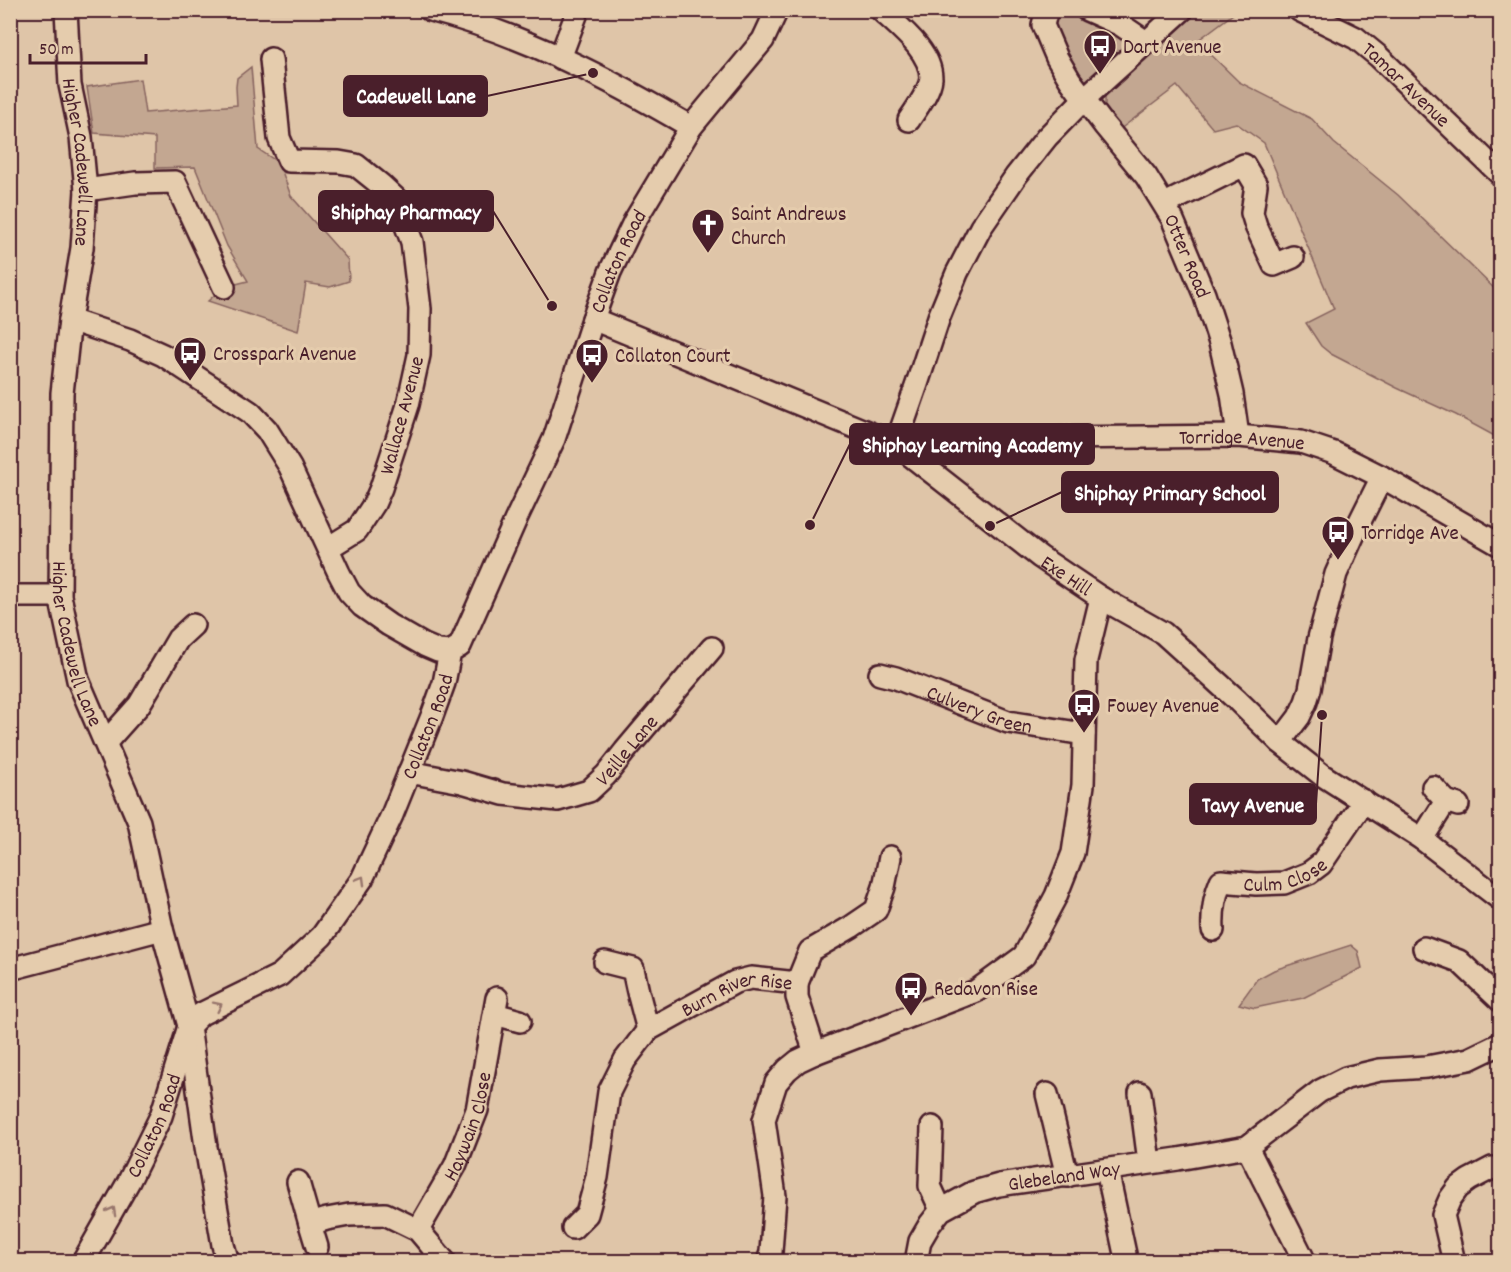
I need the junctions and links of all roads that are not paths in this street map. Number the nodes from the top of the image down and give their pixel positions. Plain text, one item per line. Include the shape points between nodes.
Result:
1 (66, 10) edge
2 (430, 10) edge
3 (578, 10) edge
4 (777, 10) edge
5 (881, 10) edge
6 (1048, 10) edge
7 (1087, 10) edge
8 (1182, 10) edge
9 (1299, 10) edge
10 (1146, 42) junction
11 (271, 58) dead end
12 (560, 58) junction
13 (1084, 98) junction
14 (909, 120) dead end
15 (691, 127) junction
16 (1500, 174) edge
17 (86, 190) junction
18 (1165, 204) junction
19 (1293, 257) dead end
20 (224, 287) dead end
21 (593, 319) junction
22 (70, 320) junction
23 (1238, 436) junction
24 (957, 439) dead end
25 (896, 444) junction
26 (1382, 477) junction
27 (1500, 545) edge
28 (328, 548) junction
29 (10, 596) edge
30 (60, 596) junction
31 (1101, 598) junction
32 (193, 625) dead end
33 (712, 648) dead end
34 (450, 652) junction
35 (880, 674) dead end
36 (1084, 734) junction
37 (106, 742) junction
38 (1280, 742) junction
39 (409, 772) junction
40 (1446, 798) dead end
41 (1364, 801) junction
42 (1422, 840) junction
43 (890, 857) dead end
44 (1500, 899) edge
45 (162, 929) junction
46 (1213, 930) dead end
47 (1424, 948) dead end
48 (605, 962) dead end
49 (10, 969) edge
50 (797, 983) junction
51 (1500, 1000) edge
52 (520, 1021) dead end
53 (189, 1026) junction
54 (648, 1030) junction
55 (1500, 1044) edge
56 (815, 1053) junction
57 (1140, 1093) dead end
58 (1047, 1094) dead end
59 (932, 1126) dead end
60 (1247, 1147) junction
61 (1149, 1162) junction
62 (1500, 1169) edge
63 (1107, 1170) junction
64 (1067, 1176) junction
65 (298, 1182) dead end
66 (941, 1210) junction
67 (310, 1224) junction
68 (573, 1228) dead end
69 (418, 1230) junction
70 (317, 1247) dead end
71 (1125, 1254) dead end
72 (83, 1262) edge
73 (228, 1262) edge
74 (445, 1262) edge
75 (768, 1262) edge
76 (916, 1262) edge
77 (1305, 1262) edge
78 (1454, 1262) edge

1 - 17 street, Higher Cadewell Lane via 70,85 81,137
2 - 12 street via 504,34
3 - 12 street
4 - 15 street, Collaton Road via 763,40
5 - 14 street via 927,60 931,79
6 - 13 street, Otter Road via 1043,25 1049,40
7 - 10 street via 1121,25
8 - 10 street
9 - 16 street, Tamar Avenue via 1356,38
10 - 13 street
11 - 28 street, Wallace Avenue via 279,138 289,161 356,165 396,199 412,242 420,309 419,355 408,405 381,488 357,530
12 - 15 street
13 - 18 street, Otter Road
13 - 25 street via 1047,137 981,227 939,317
15 - 21 street, Collaton Road via 634,222
17 - 20 street via 175,182
17 - 22 street, Higher Cadewell Lane via 82,248
18 - 19 street via 1244,165 1256,185 1252,213 1256,226 1275,265
18 - 23 street, Otter Road via 1204,294 1220,343
21 - 25 street, Exe Hill
21 - 34 street, Collaton Road via 554,439 460,646
22 - 28 street via 163,355 250,412 267,430 290,467
22 - 30 street, Higher Cadewell Lane via 62,393
23 - 24 street, Torridge Avenue
23 - 26 street, Torridge Avenue via 1301,442
25 - 31 street, Exe Hill via 1040,557
26 - 27 street, Torridge Avenue
26 - 38 street via 1336,574 1306,702
28 - 34 street via 349,592 362,606 424,645
29 - 30 street
30 - 37 street, Higher Cadewell Lane via 78,680
31 - 36 street via 1086,660
31 - 38 street, Exe Hill via 1163,633
32 - 37 street via 178,639 139,705
33 - 39 street, Veille Lane via 589,791 558,800 503,794
34 - 39 street, Collaton Road via 444,683
35 - 36 street, Culvery Green via 1008,722
36 - 56 street via 1083,785 1073,853 1056,896 1024,956 976,991
37 - 45 street, Higher Cadewell Lane via 139,822
38 - 41 street, Exe Hill
53 -> 39 street, Collaton Road via 201,1014 280,975 322,936 363,879
40 - 42 street
41 - 42 street, Exe Hill
41 - 46 street, Culm Close via 1321,864 1309,873 1284,883 1221,881 1212,913
42 - 44 street, Exe Hill
43 - 50 street via 876,910 810,951
45 - 49 street
45 - 53 street, Higher Cadewell Lane
47 - 51 street via 1460,961
48 - 54 street via 633,969
50 - 54 street, Burn River Rise via 751,978 735,982
50 - 56 street, Burn River Rise via 797,997
52 - 69 street, Haywain Close via 496,1006 477,1110 455,1166
72 -> 53 street, Collaton Road via 161,1116
53 - 73 street, Higher Cadewell Lane
54 - 68 street, Burn River Rise via 625,1060 609,1092 597,1177 587,1214
55 - 60 street, Glebeland Way via 1469,1059 1346,1078 1320,1091
56 - 75 street via 798,1061 776,1083 764,1120 775,1196
57 - 61 street
58 - 64 street
59 - 66 street via 930,1185
60 - 61 street, Glebeland Way
60 - 77 street
61 - 63 street, Glebeland Way
62 - 78 street via 1492,1168 1469,1180 1450,1199 1443,1215
63 - 64 street, Glebeland Way
63 - 71 street
64 - 66 street, Glebeland Way via 999,1185 974,1192
65 - 67 street
66 - 76 street, Glebeland Way via 920,1241
67 - 69 street via 349,1215 385,1214
67 - 70 street
69 - 74 street

